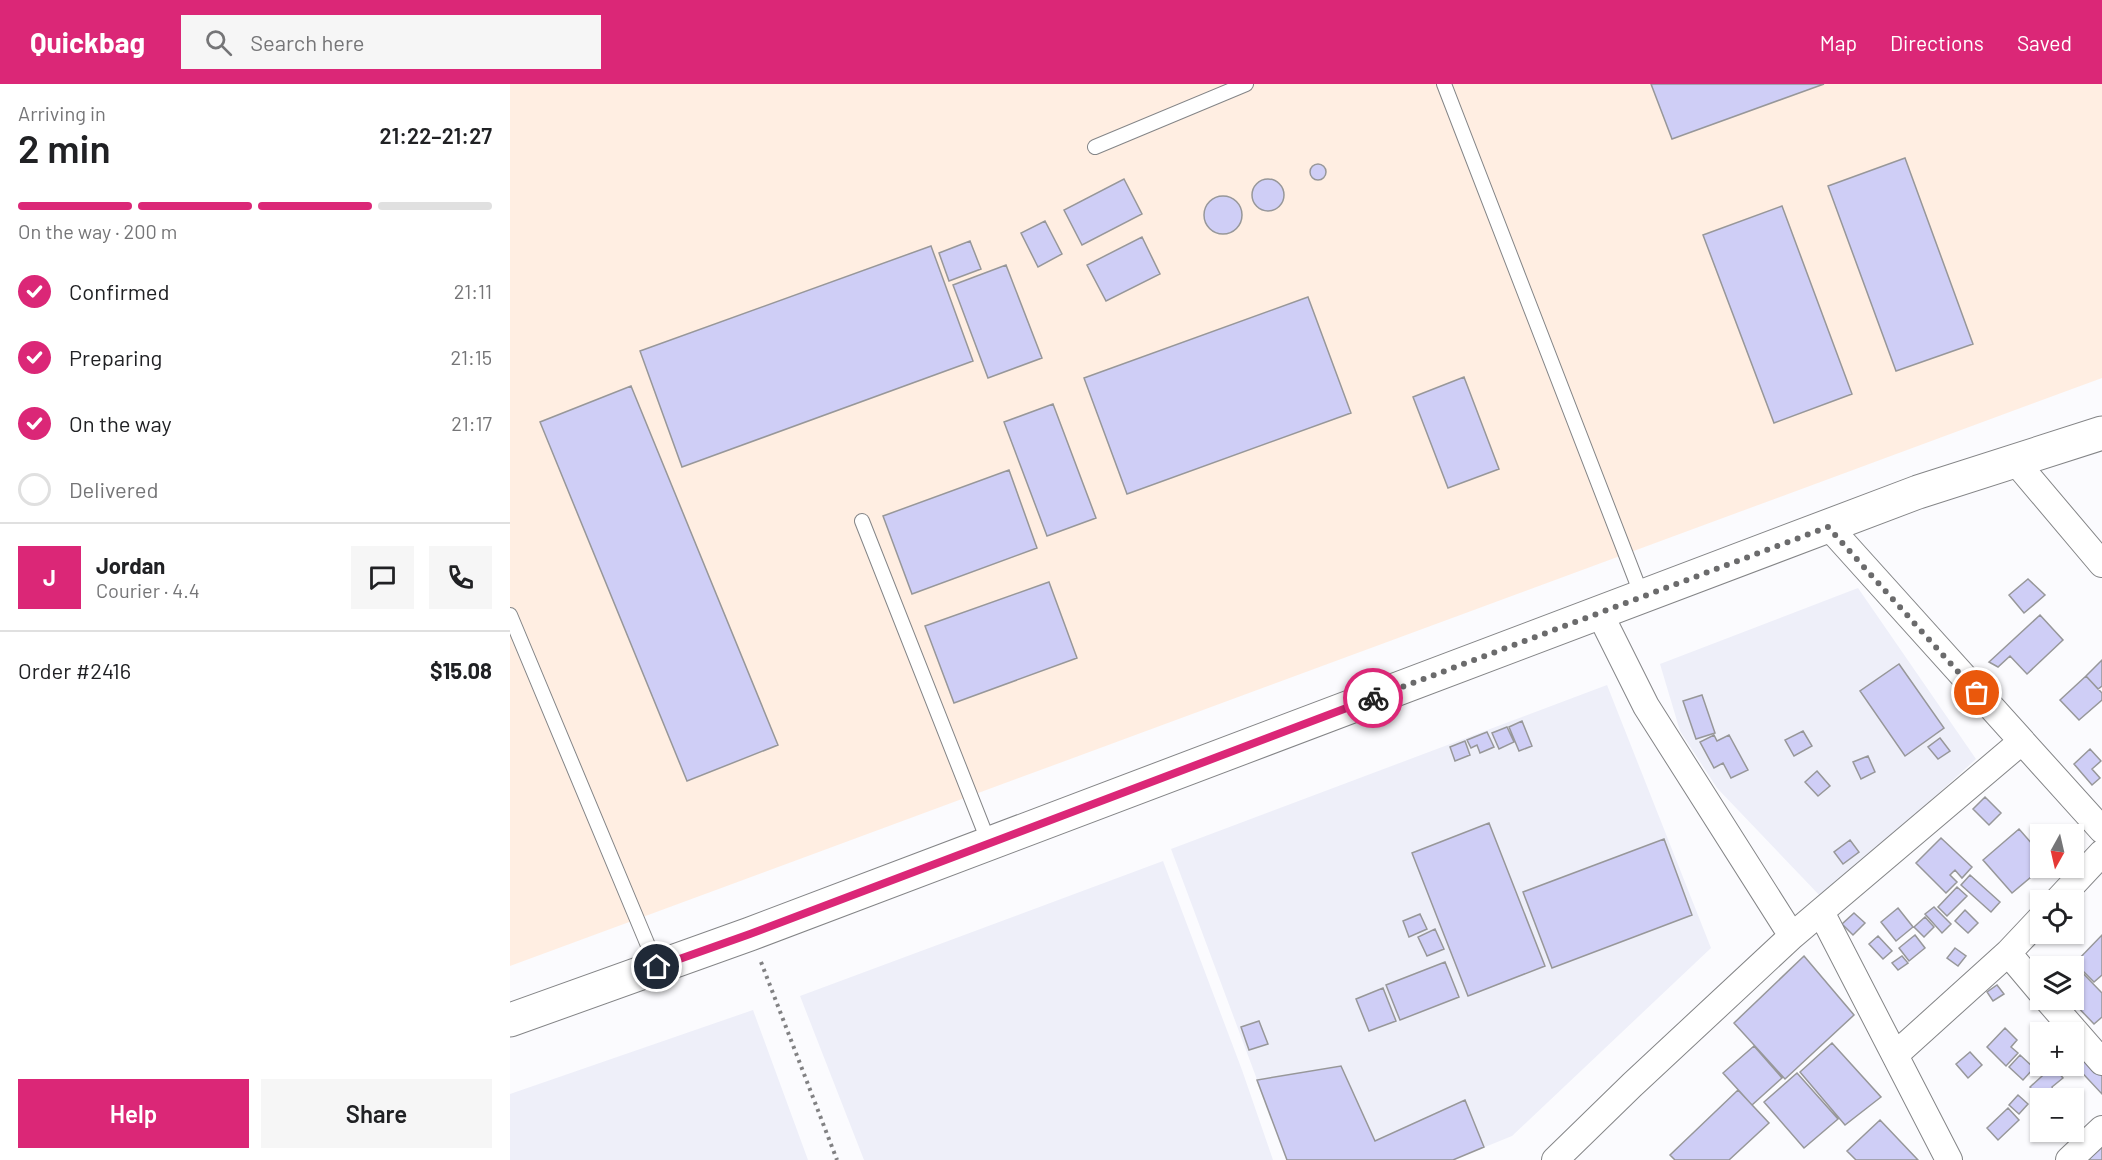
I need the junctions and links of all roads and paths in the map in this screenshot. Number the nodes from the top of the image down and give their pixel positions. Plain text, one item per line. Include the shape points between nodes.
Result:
1 (1246, 84) edge
2 (1444, 84) edge
3 (1095, 147) dead end
4 (2102, 433) edge
5 (2015, 461) junction
6 (862, 521) dead end
7 (1828, 527) junction
8 (2102, 564) edge
9 (1642, 596) junction
10 (1599, 612) junction
11 (510, 615) edge
12 (2021, 742) junction
13 (2102, 830) edge
14 (989, 843) junction
15 (2102, 853) edge
16 (2067, 890) edge
17 (1821, 912) junction
18 (2030, 930) edge
19 (750, 934) junction
20 (1792, 936) junction
21 (2008, 953) junction
22 (657, 967) junction
23 (2030, 979) edge
24 (2057, 1010) edge
25 (510, 1020) edge
26 (1895, 1055) junction
27 (2102, 1062) edge
28 (2102, 1130) edge
29 (837, 1160) edge
30 (1555, 1160) edge
31 (1949, 1160) edge
32 (2069, 1160) edge

1 - 3 lane
2 - 9 lane
4 - 5 main road
5 - 7 main road via 1918,492
5 - 8 street
6 - 14 lane
7 - 9 main road
7 - 12 street
9 - 10 main road
10 - 14 main road
10 - 20 street via 1646,706
11 - 22 lane
12 - 13 street
12 - 17 street
14 - 19 main road
15 - 16 street
17 - 20 street
17 - 26 street
18 - 21 street
19 - 22 main road
19 - 29 path
20 - 30 street
21 - 23 street
21 - 26 street
22 - 25 main road
24 - 27 street
26 - 31 street
28 - 32 street

